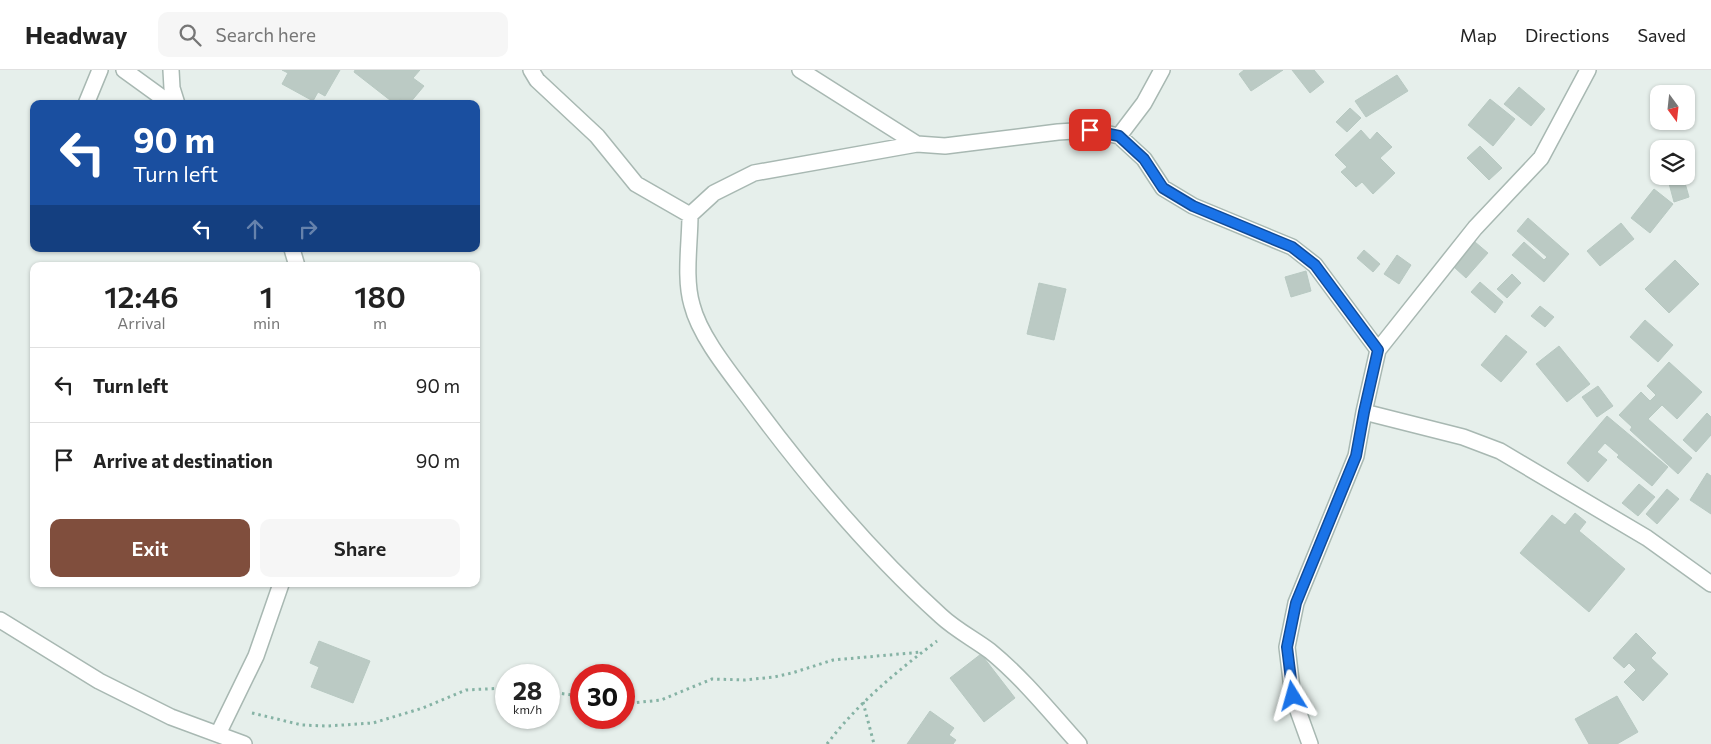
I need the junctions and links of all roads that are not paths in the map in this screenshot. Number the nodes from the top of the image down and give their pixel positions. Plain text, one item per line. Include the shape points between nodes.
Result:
1 (100, 70) edge
2 (124, 70) edge
3 (171, 70) edge
4 (531, 70) edge
5 (800, 70) edge
6 (1162, 70) edge
7 (1588, 70) edge
8 (88, 100) edge
9 (165, 100) edge
10 (176, 100) edge
11 (1119, 136) junction
12 (917, 144) junction
13 (690, 215) junction
14 (1378, 350) junction
15 (1364, 412) junction
16 (1711, 584) edge
17 (280, 587) edge
18 (0, 620) edge
19 (218, 734) junction
20 (244, 744) edge
21 (1079, 744) edge
22 (1310, 744) edge

1 - 8 street
2 - 9 street
3 - 10 street
4 - 13 street via 537,80 597,136 636,184
5 - 12 street
6 - 11 street via 1144,103
7 - 14 street via 1541,158 1476,228
11 - 12 street via 1090,130 945,146
11 - 14 street via 1144,159 1163,188 1193,206 1292,247 1315,265
12 - 13 street via 754,173 714,193
13 - 21 street via 688,276 692,305 703,333 779,439 852,526 907,583 942,618 991,652 1021,680
14 - 15 street
15 - 16 street via 1463,437 1500,450 1647,538
15 - 22 street via 1356,456 1296,603 1287,647 1293,696
17 - 19 street via 256,656
18 - 19 street via 99,681 171,717
19 - 20 street

